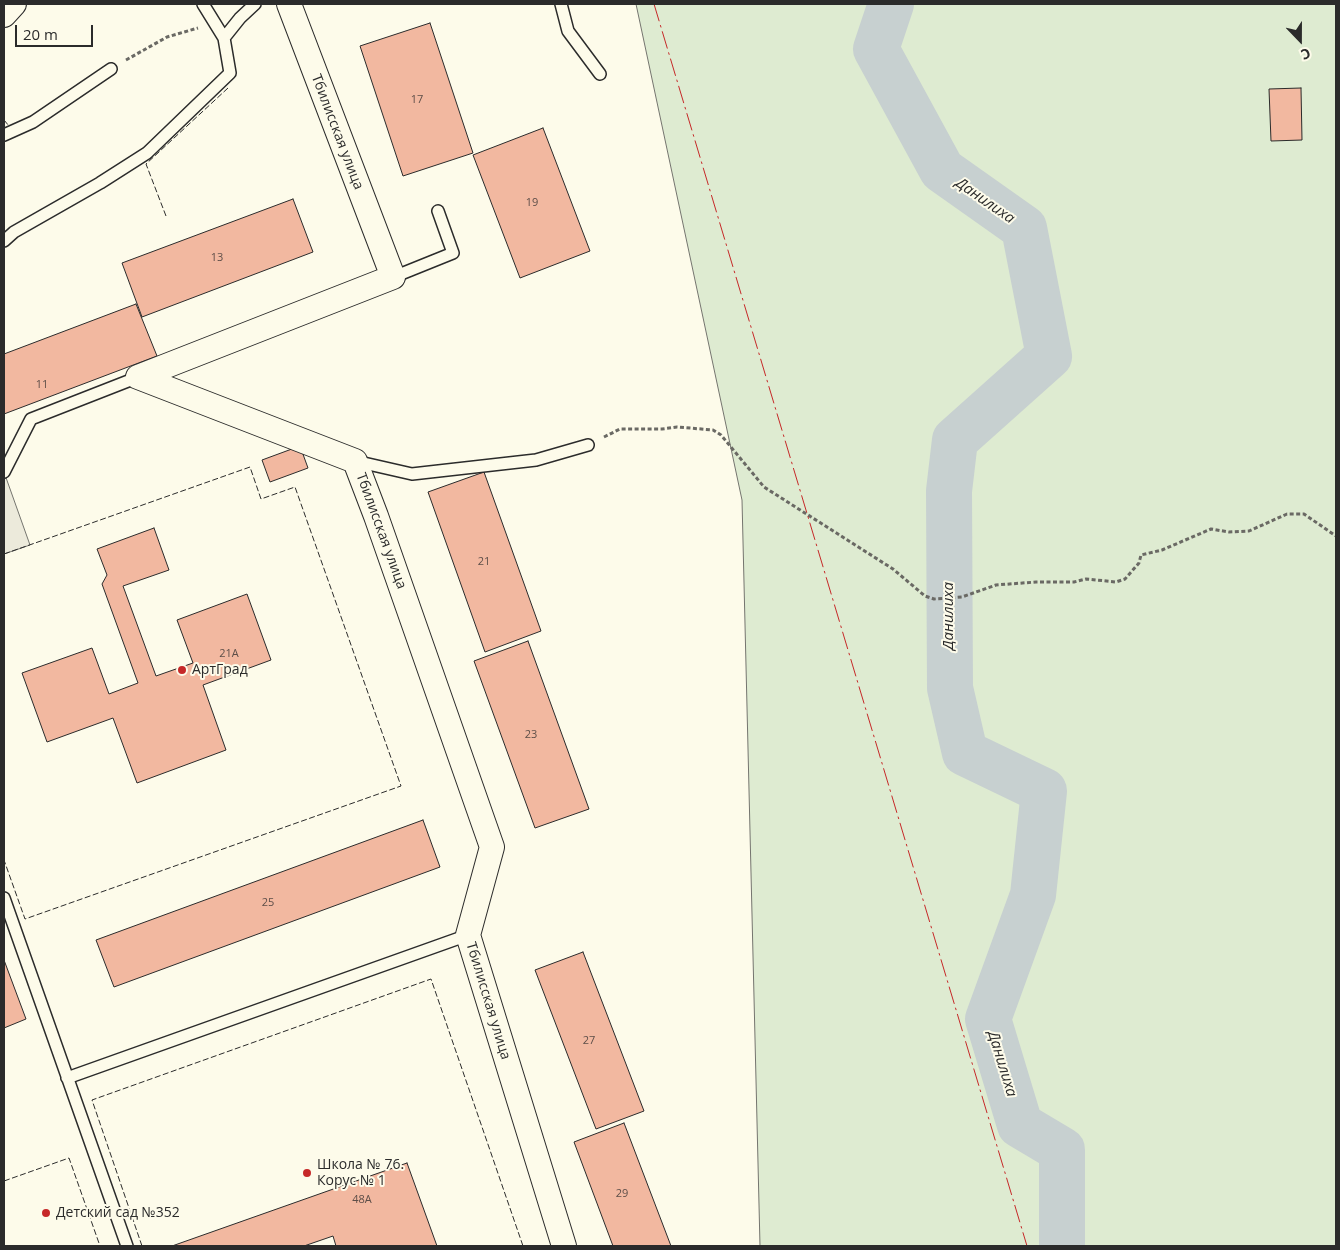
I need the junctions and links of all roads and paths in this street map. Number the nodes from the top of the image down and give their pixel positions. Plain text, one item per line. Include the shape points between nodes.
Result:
1 (14, 4) edge
2 (203, 4) edge
3 (256, 4) edge
4 (289, 4) edge
5 (561, 4) edge
6 (4, 15) edge
7 (215, 23) junction
8 (224, 38) junction
9 (111, 69) joint
10 (600, 74) dead end
11 (4, 135) edge
12 (438, 211) dead end
13 (4, 241) edge
14 (393, 277) junction
15 (138, 377) junction
16 (588, 445) joint
17 (355, 461) junction
18 (4, 472) edge
19 (1336, 536) edge
20 (4, 898) edge
21 (468, 935) junction
22 (67, 1078) junction
23 (126, 1246) edge
24 (564, 1246) edge

1 - 6 street
2 - 7 lane
3 - 8 lane
4 - 14 street, Тбилисская улица
5 - 10 lane via 568,31
7 - 8 lane
7 - 9 path via 167,37
8 - 13 lane via 230,73 147,153
9 - 11 lane via 33,122
12 - 14 lane via 453,253
14 - 15 street
15 - 17 street, Тбилисская улица
15 - 18 lane via 31,419
16 - 17 lane via 536,460 412,474
16 - 19 path via 620,429 677,427 713,430 721,435 764,487 934,599 962,597 996,585 1086,579 1116,582 1125,579 1141,555 1162,550 1211,529 1249,531 1287,514 1304,514
17 - 21 street, Тбилисская улица via 492,847
20 - 22 lane
21 - 22 lane
21 - 24 street, Тбилисская улица
22 - 23 lane

